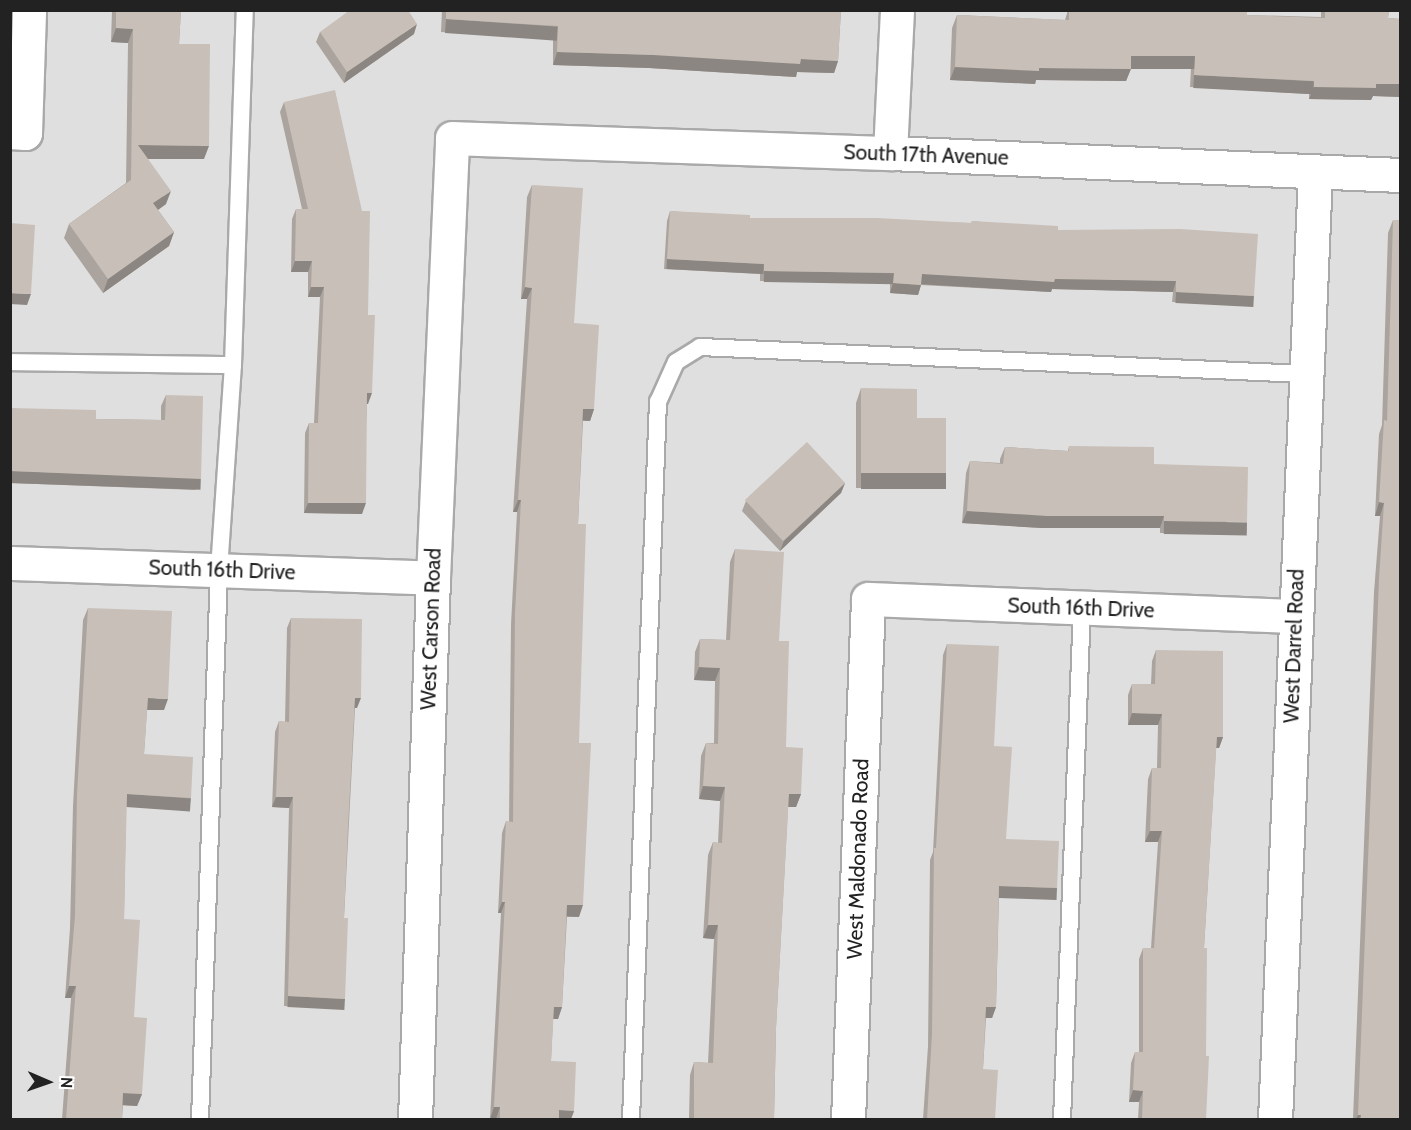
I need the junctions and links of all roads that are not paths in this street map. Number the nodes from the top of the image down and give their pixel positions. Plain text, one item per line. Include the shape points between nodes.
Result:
1 (29, 10) edge
2 (245, 10) edge
3 (897, 10) edge
4 (18, 132) edge
5 (452, 138) joint
6 (890, 153) junction
7 (1315, 173) junction
8 (1401, 175) edge
9 (10, 362) edge
10 (233, 365) junction
11 (1305, 374) junction
12 (10, 563) edge
13 (219, 570) junction
14 (433, 578) junction
15 (868, 599) joint
16 (1082, 608) junction
17 (1295, 616) junction
18 (200, 1119) edge
19 (415, 1119) edge
20 (631, 1119) edge
21 (848, 1119) edge
22 (1062, 1119) edge
23 (1275, 1119) edge

1 - 4 street
2 - 10 lane
3 - 6 street
5 - 6 street, South 17th Avenue
5 - 14 street, West Carson Road
6 - 7 street, South 17th Avenue
7 - 8 street, South 17th Avenue
7 - 11 street, West Darrel Road
9 - 10 lane
10 - 13 lane
11 - 17 street, West Darrel Road
11 - 20 lane via 700,347 676,362 658,402
12 - 13 street, South 16th Drive
13 - 14 street, South 16th Drive
13 - 18 lane
14 - 19 street, West Carson Road
15 - 16 street, South 16th Drive
15 - 21 street, West Maldonado Road
16 - 17 street, South 16th Drive
16 - 22 lane
17 - 23 street, West Darrel Road

